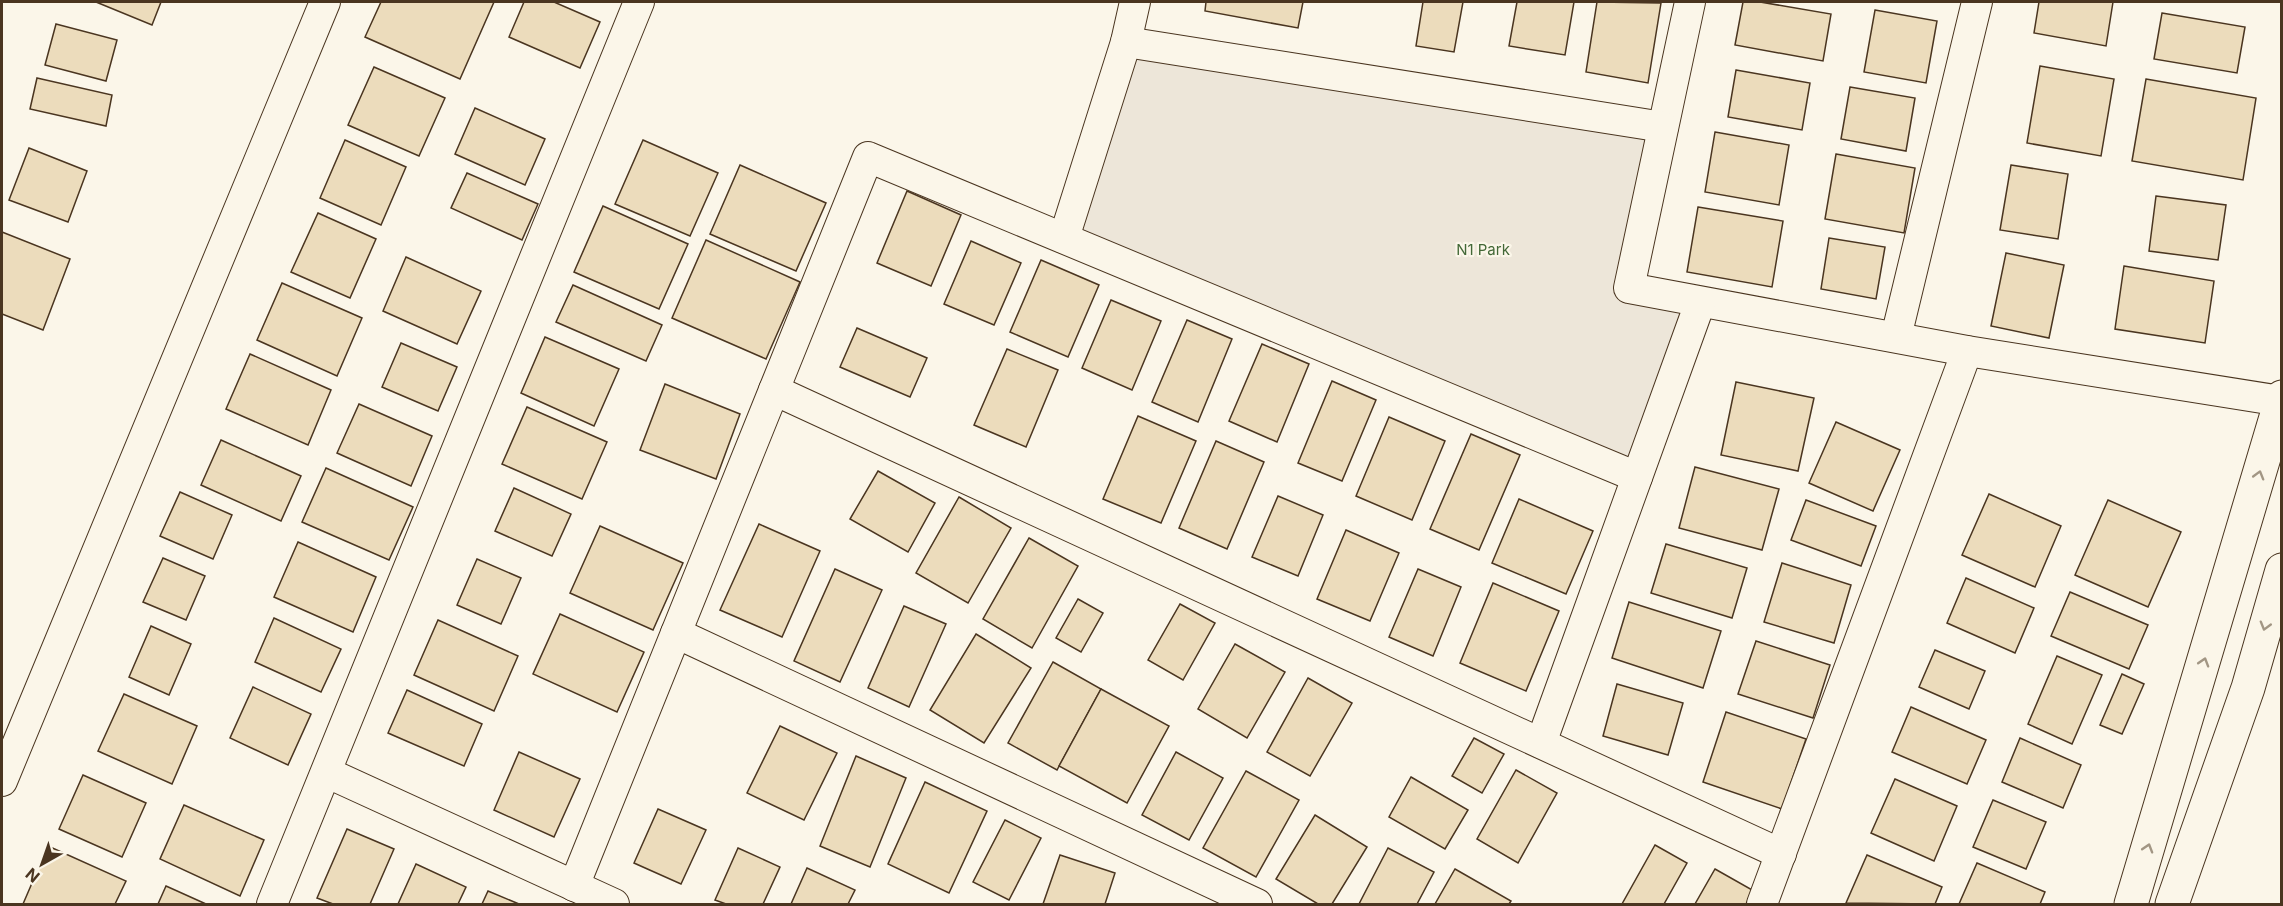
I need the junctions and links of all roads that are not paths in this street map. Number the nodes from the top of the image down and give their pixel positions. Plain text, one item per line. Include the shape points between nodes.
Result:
1 (325, 2) edge
2 (639, 2) edge
3 (1135, 2) edge
4 (1690, 2) edge
5 (1977, 2) edge
6 (1126, 42) junction
7 (1663, 127) junction
8 (1064, 238) junction
9 (1700, 303) junction
10 (1896, 337) junction
11 (1967, 351) junction
12 (774, 390) junction
13 (2281, 399) edge
14 (1636, 477) junction
15 (2282, 570) edge
16 (676, 633) junction
17 (1541, 743) junction
18 (328, 773) junction
19 (2, 781) edge
20 (1780, 854) junction
21 (574, 886) junction
22 (272, 904) edge
23 (614, 904) edge
24 (1257, 904) edge
25 (1762, 904) edge
26 (2131, 904) edge
27 (2172, 904) edge

1 - 19 street
2 - 18 street
3 - 6 street
4 - 7 street
5 - 10 street
6 - 7 street
6 - 8 street
7 - 9 street via 1629,288
8 - 12 street via 868,157
8 - 14 street
9 - 10 street
9 - 14 street
10 - 11 street
11 - 13 street
11 - 20 street
12 - 16 street
12 - 17 street
26 -> 13 street
14 - 17 street
15 -> 27 street via 2248,688
16 - 21 street
16 - 24 street
17 - 20 street
18 - 21 street
18 - 22 street
20 - 25 street
21 - 23 street

